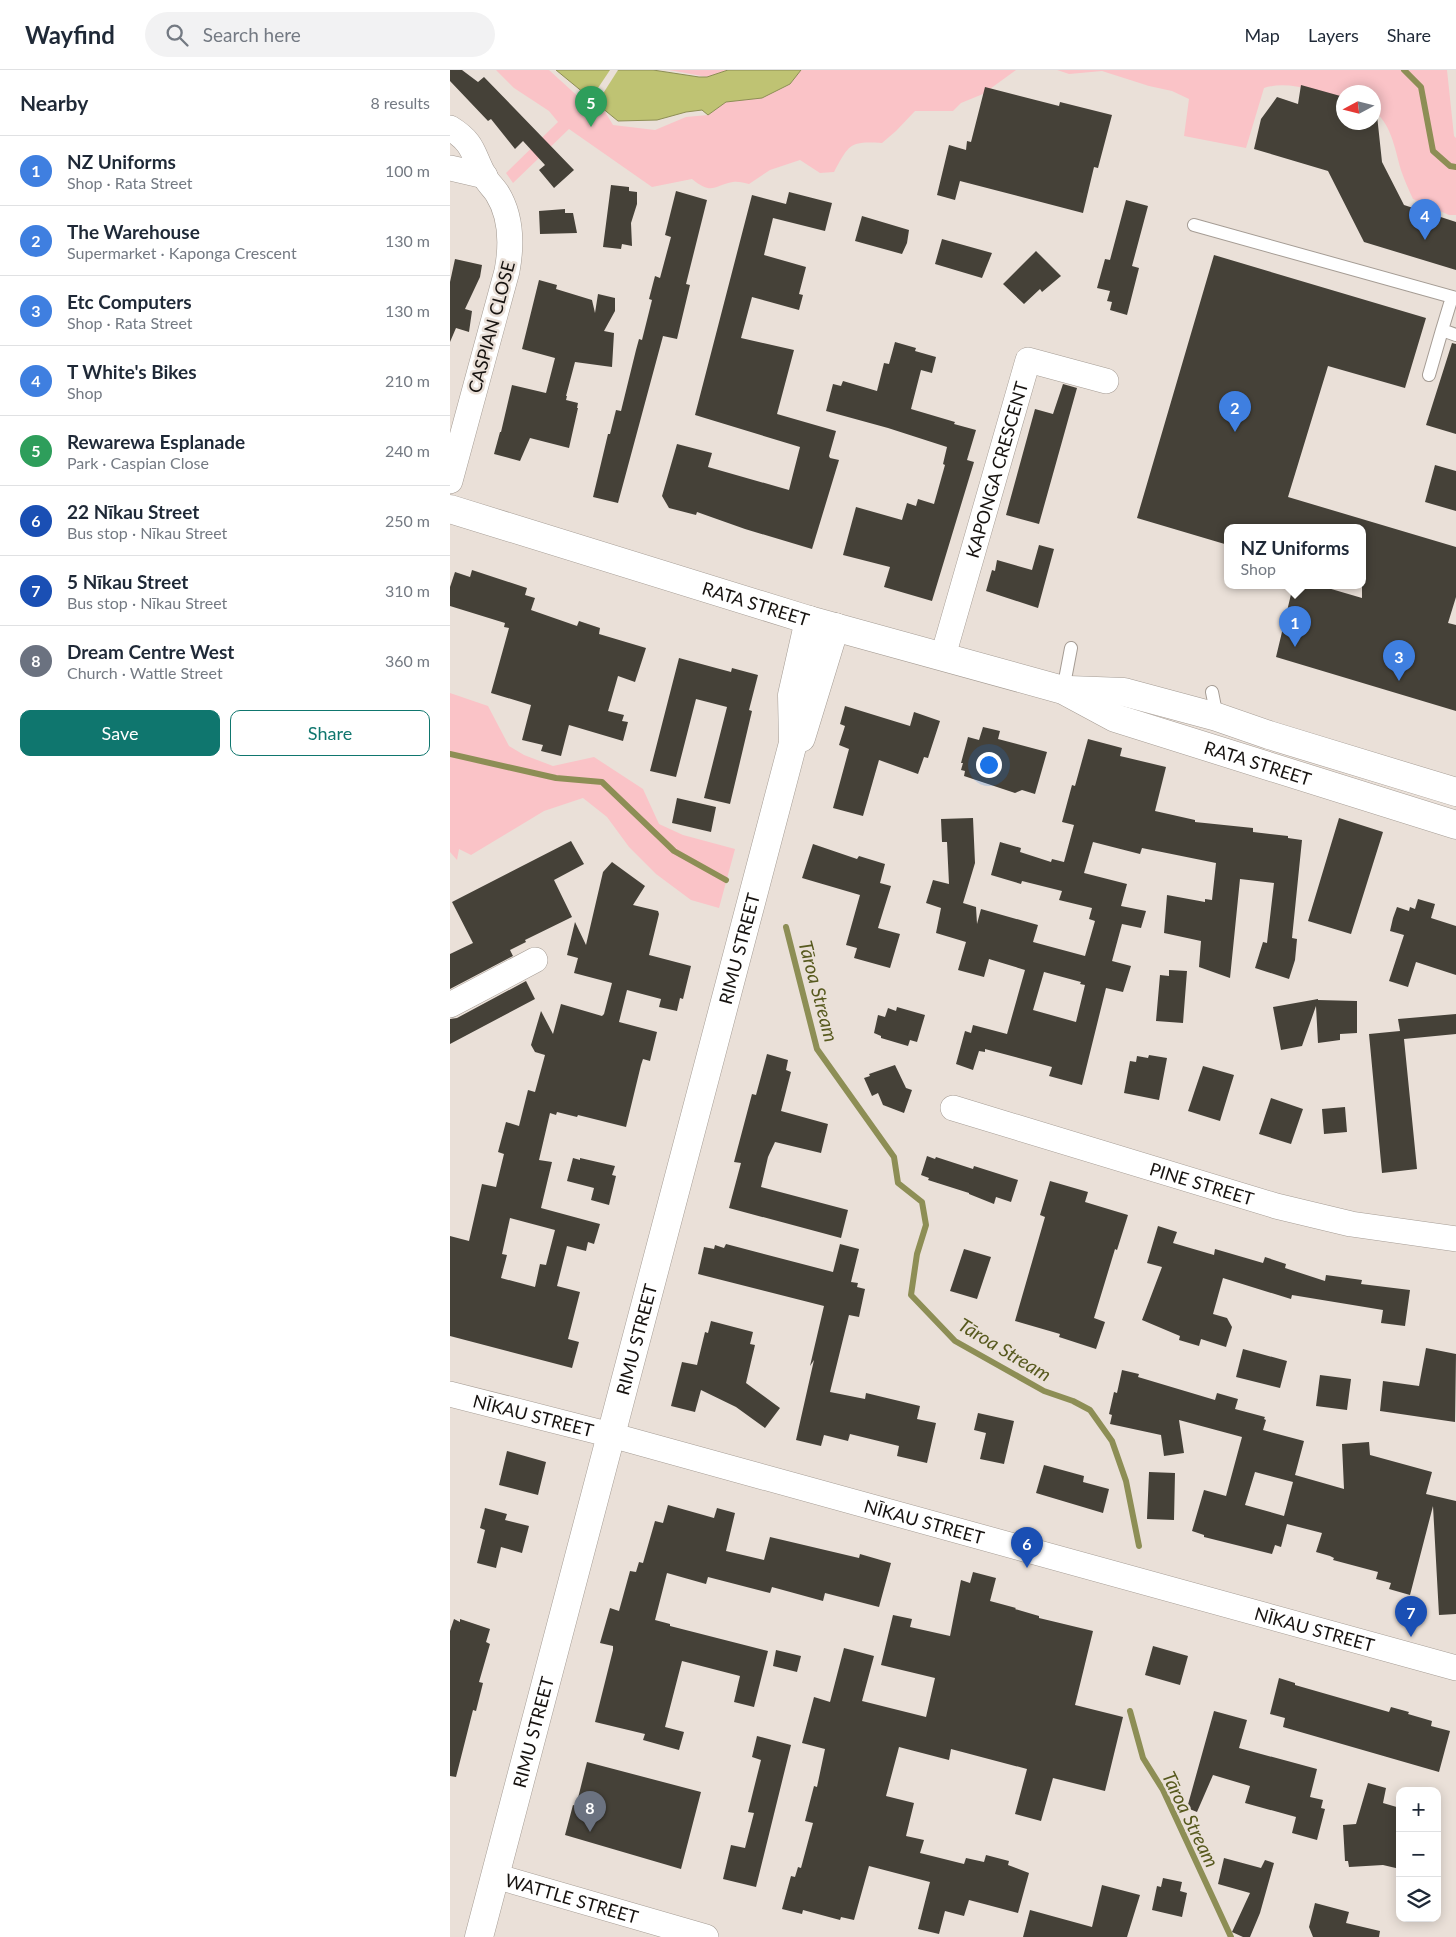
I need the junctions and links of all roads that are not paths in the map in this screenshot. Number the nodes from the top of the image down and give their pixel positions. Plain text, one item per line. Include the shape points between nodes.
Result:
1 (450, 128) edge
2 (450, 168) edge
3 (484, 176) junction
4 (1194, 225) dead end
5 (1454, 297) edge
6 (1442, 330) junction
7 (1456, 335) edge
8 (1428, 375) dead end
9 (1106, 381) dead end
10 (450, 481) edge
11 (450, 509) edge
12 (809, 620) junction
13 (835, 627) junction
14 (1071, 648) dead end
15 (943, 656) junction
16 (1063, 690) junction
17 (793, 743) junction
18 (1456, 792) edge
19 (1456, 825) edge
20 (535, 960) dead end
21 (450, 1005) edge
22 (953, 1108) dead end
23 (1456, 1239) edge
24 (450, 1394) edge
25 (611, 1435) junction
26 (1456, 1668) edge
27 (495, 1876) junction
28 (479, 1937) edge
29 (706, 1937) edge

1 - 3 street, CASPIAN CLOSE via 468,142
2 - 3 street
3 - 10 street, CASPIAN CLOSE via 501,201 510,226 511,251
4 - 5 lane
5 - 6 lane
6 - 7 lane
6 - 8 lane
9 - 15 street, KAPONGA CRESCENT via 1028,360
11 - 12 street, RATA STREET
12 - 13 street, RATA STREET
12 - 17 street, RIMU STREET via 792,695
13 - 15 street, RATA STREET
13 - 17 street, RIMU STREET via 801,738
14 - 16 lane
15 - 16 street, RATA STREET
16 - 18 street, RATA STREET via 1124,692 1215,704 1269,735
16 - 19 street, RATA STREET via 1115,718
17 - 25 street, RIMU STREET
20 - 21 street
22 - 23 street, PINE STREET via 1276,1206 1351,1224
24 - 25 street, NĪKAU STREET
25 - 26 street, NĪKAU STREET
25 - 27 street, RIMU STREET
27 - 28 street, RIMU STREET
27 - 29 street, WATTLE STREET

